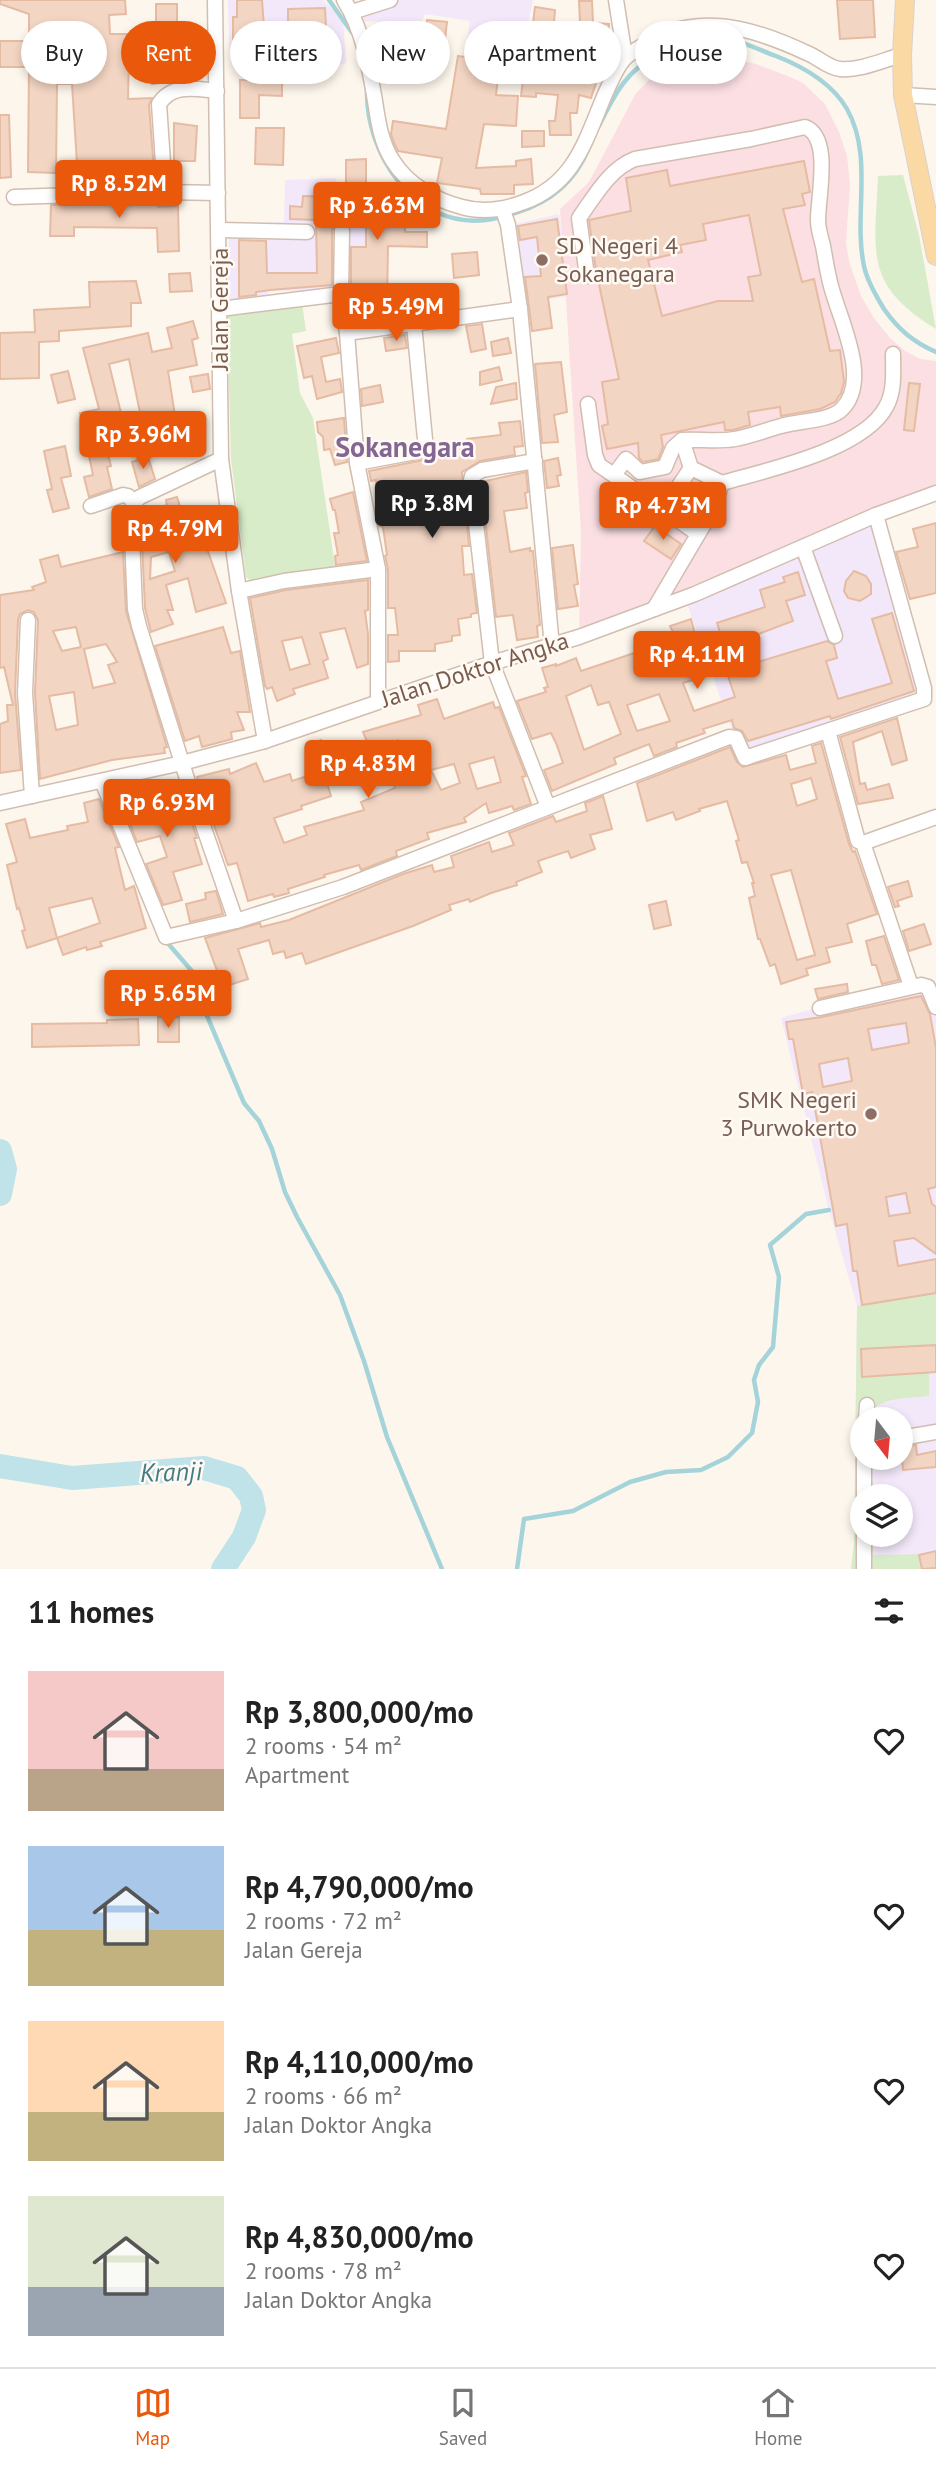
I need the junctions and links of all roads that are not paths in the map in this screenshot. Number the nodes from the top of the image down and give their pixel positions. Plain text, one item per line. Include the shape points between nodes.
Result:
1 (215, 0) edge
2 (390, 0) edge
3 (615, 0) edge
4 (905, 0) edge
5 (348, 6) edge
6 (902, 55) junction
7 (625, 57) junction
8 (217, 91) junction
9 (904, 95) junction
10 (936, 97) edge
11 (165, 192) junction
12 (218, 193) junction
13 (14, 197) dead end
14 (505, 216) junction
15 (220, 230) junction
16 (342, 230) dead end
17 (307, 232) dead end
18 (936, 256) edge
19 (587, 276) dead end
20 (341, 294) junction
21 (220, 309) junction
22 (520, 309) junction
23 (414, 324) junction
24 (347, 333) junction
25 (893, 354) dead end
26 (588, 404) dead end
27 (682, 440) junction
28 (221, 459) junction
29 (535, 461) junction
30 (357, 463) junction
31 (691, 468) junction
32 (614, 475) junction
33 (722, 483) junction
34 (936, 493) edge
35 (134, 502) junction
36 (91, 506) dead end
37 (664, 508) junction
38 (876, 515) junction
39 (698, 534) junction
40 (803, 547) junction
41 (378, 569) junction
42 (239, 591) junction
43 (654, 609) junction
44 (28, 620) dead end
45 (835, 636) dead end
46 (552, 646) junction
47 (492, 663) junction
48 (378, 701) junction
49 (828, 731) junction
50 (265, 741) junction
51 (182, 763) junction
52 (102, 781) junction
53 (32, 796) junction
54 (0, 803) edge
55 (548, 807) junction
56 (936, 817) edge
57 (863, 843) junction
58 (236, 921) junction
59 (911, 986) junction
60 (936, 1007) edge
61 (820, 1008) dead end
62 (936, 1432) edge
63 (914, 1436) edge
64 (864, 1547) edge
65 (864, 1569) edge

1 - 8 street, Jalan Gereja
2 - 5 street
3 - 7 street
4 - 6 main road
5 - 14 street via 360,30 378,122 393,162 407,179 439,200
6 - 7 street via 841,69 779,40 720,25 667,33
6 - 9 main road
7 - 14 street via 569,171 552,188
8 - 11 street via 173,91 159,104
8 - 12 street, Jalan Gereja
9 - 10 street
9 - 18 main road
11 - 12 street
11 - 13 street
12 - 15 street, Jalan Gereja
14 - 22 street
15 - 17 street
15 - 21 street, Jalan Gereja
16 - 20 street
19 - 27 street via 579,218 622,164 805,127 817,135 822,166 818,224 831,289 852,355 855,383 849,398 835,414 755,435
20 - 21 street
20 - 24 street
21 - 28 street, Jalan Gereja
22 - 23 street
22 - 29 street
23 - 24 street
23 - 30 street via 426,450
24 - 30 street
25 - 33 street via 892,391 886,409 868,430 832,450
26 - 32 street via 597,461
27 - 31 street
27 - 32 street via 665,467 640,472 626,459
28 - 35 street
28 - 42 street, Jalan Gereja
29 - 46 street
29 - 47 street via 482,470 471,480
30 - 41 street
31 - 33 street
31 - 37 street
32 - 37 street
33 - 39 street
34 - 38 street, Jalan Doktor Angka
35 - 36 street via 123,495
35 - 51 street via 135,609
37 - 39 street
38 - 40 street, Jalan Doktor Angka
38 - 49 street via 925,696
39 - 43 street
40 - 43 street, Jalan Doktor Angka
40 - 45 street
41 - 42 street
41 - 48 street
42 - 50 street, Jalan Gereja
43 - 46 street, Jalan Doktor Angka
44 - 53 street via 26,693
46 - 47 street, Jalan Doktor Angka
47 - 48 street, Jalan Doktor Angka
47 - 55 street
48 - 50 street, Jalan Doktor Angka
49 - 55 street via 745,758 733,736
49 - 57 street via 858,841
50 - 51 street, Jalan Doktor Angka
51 - 52 street, Jalan Doktor Angka
51 - 58 street
52 - 53 street, Jalan Doktor Angka
52 - 58 street via 166,937
53 - 54 street, Jalan Doktor Angka
55 - 58 street via 343,887
56 - 57 street
57 - 59 street
59 - 60 street via 928,987
59 - 61 street
62 - 63 street
64 - 65 street

